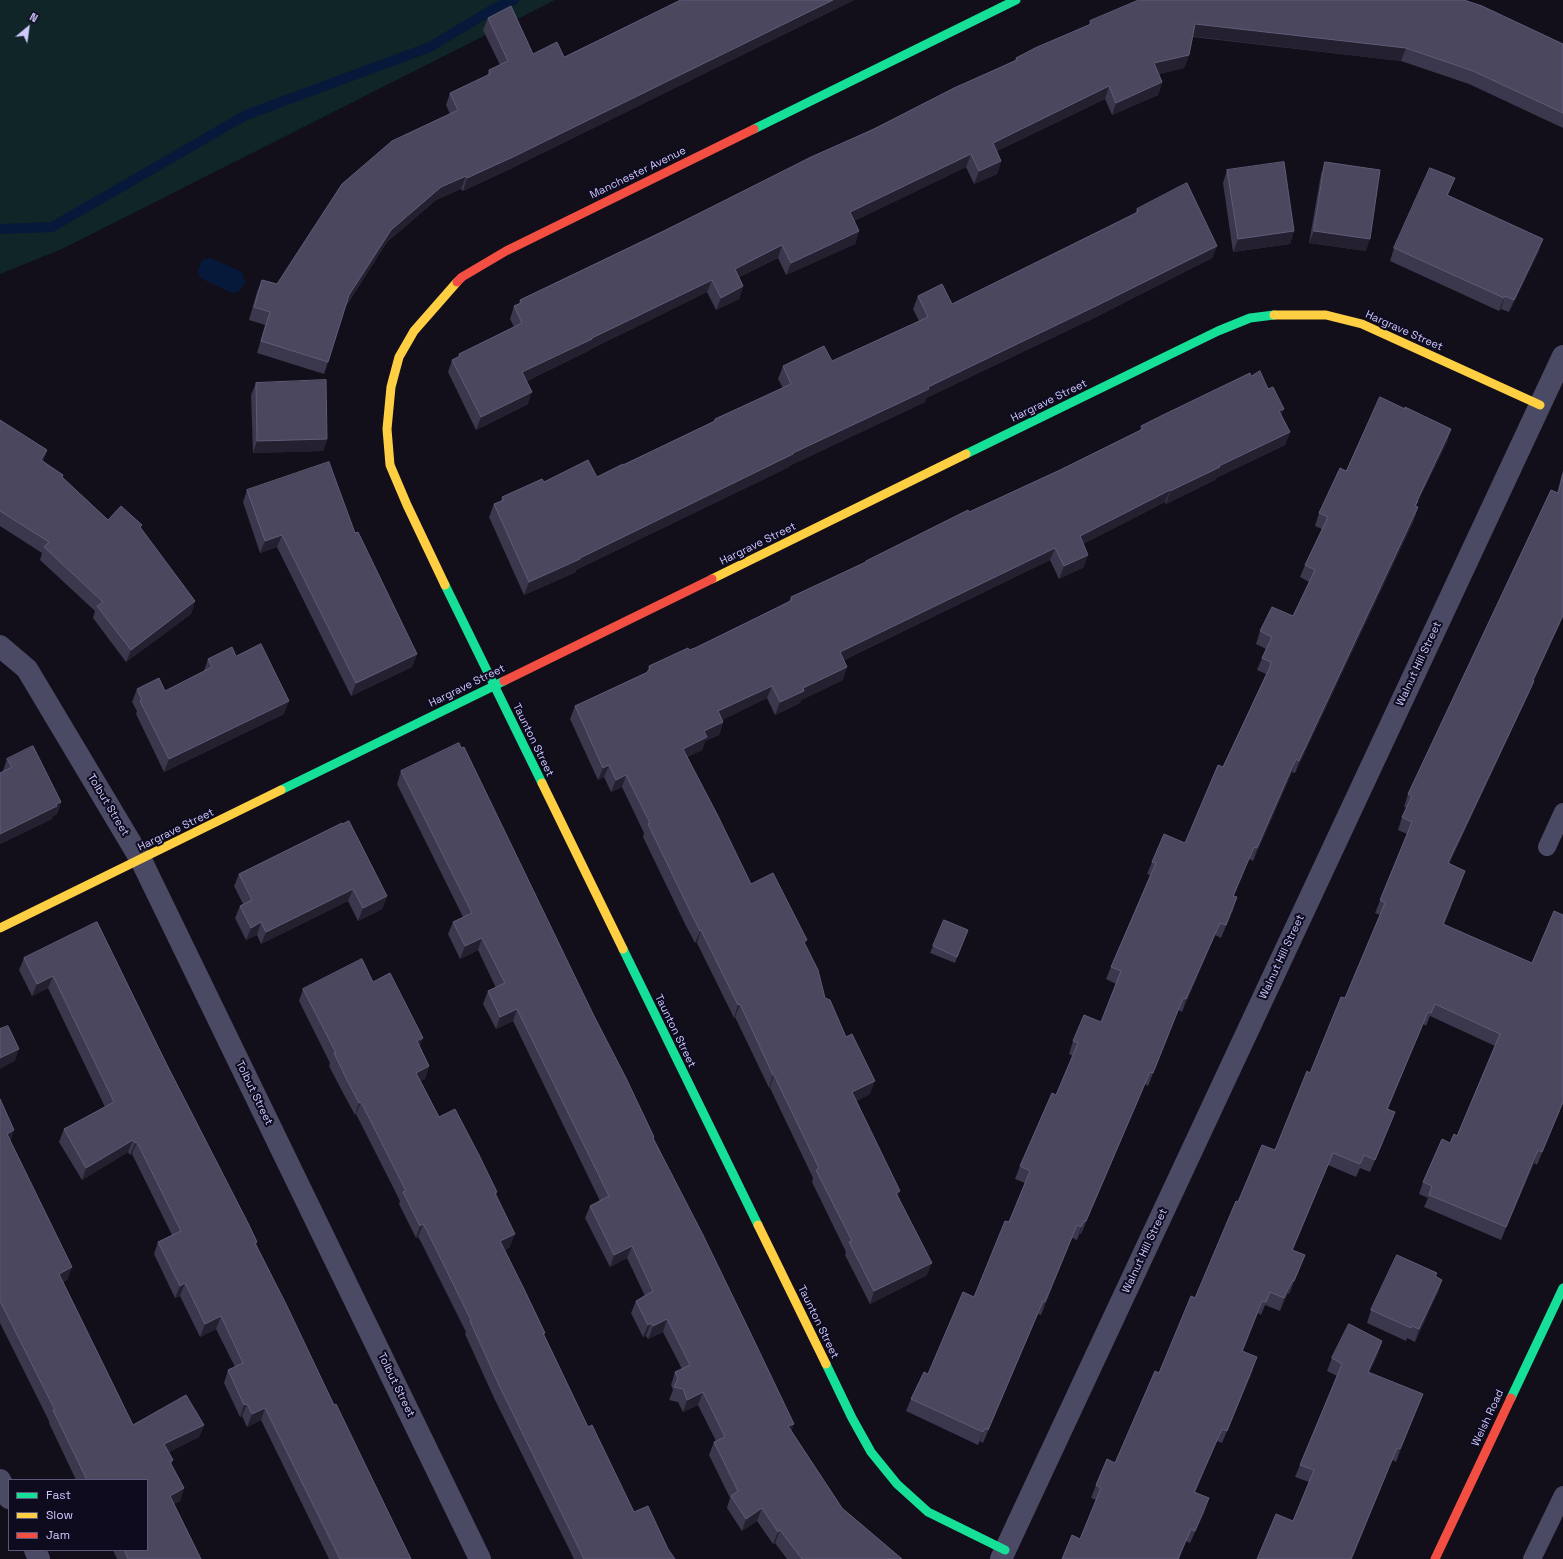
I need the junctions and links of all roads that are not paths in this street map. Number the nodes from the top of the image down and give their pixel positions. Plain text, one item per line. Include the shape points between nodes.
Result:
1 (1016, 0) edge
2 (1563, 356) edge
3 (1540, 405) junction
4 (390, 465) joint
5 (0, 646) edge
6 (494, 686) junction
7 (1563, 812) edge
8 (1547, 847) dead end
9 (141, 860) junction
10 (0, 928) edge
11 (1563, 1288) edge
12 (0, 1480) edge
13 (1563, 1495) edge
14 (8, 1496) edge
15 (1003, 1554) edge
16 (480, 1559) edge
17 (1435, 1559) edge
18 (1532, 1559) edge

1 - 4 street, Manchester Avenue via 506,251 462,277 414,331 399,357 391,387 387,429
2 - 3 street, Walnut Hill Street
3 - 6 street, Hargrave Street via 1362,324 1326,315 1282,314 1250,318
3 - 15 street, Walnut Hill Street
4 - 6 street, Taunton Street
5 - 9 street, Tolbut Street via 27,669
6 - 9 street, Hargrave Street
6 - 15 street, Taunton Street via 852,1418 871,1452 897,1484 928,1512
7 - 8 lane
9 - 10 street, Hargrave Street
9 - 16 street, Tolbut Street
11 - 17 street, Welsh Road
12 - 14 street
13 - 18 lane

